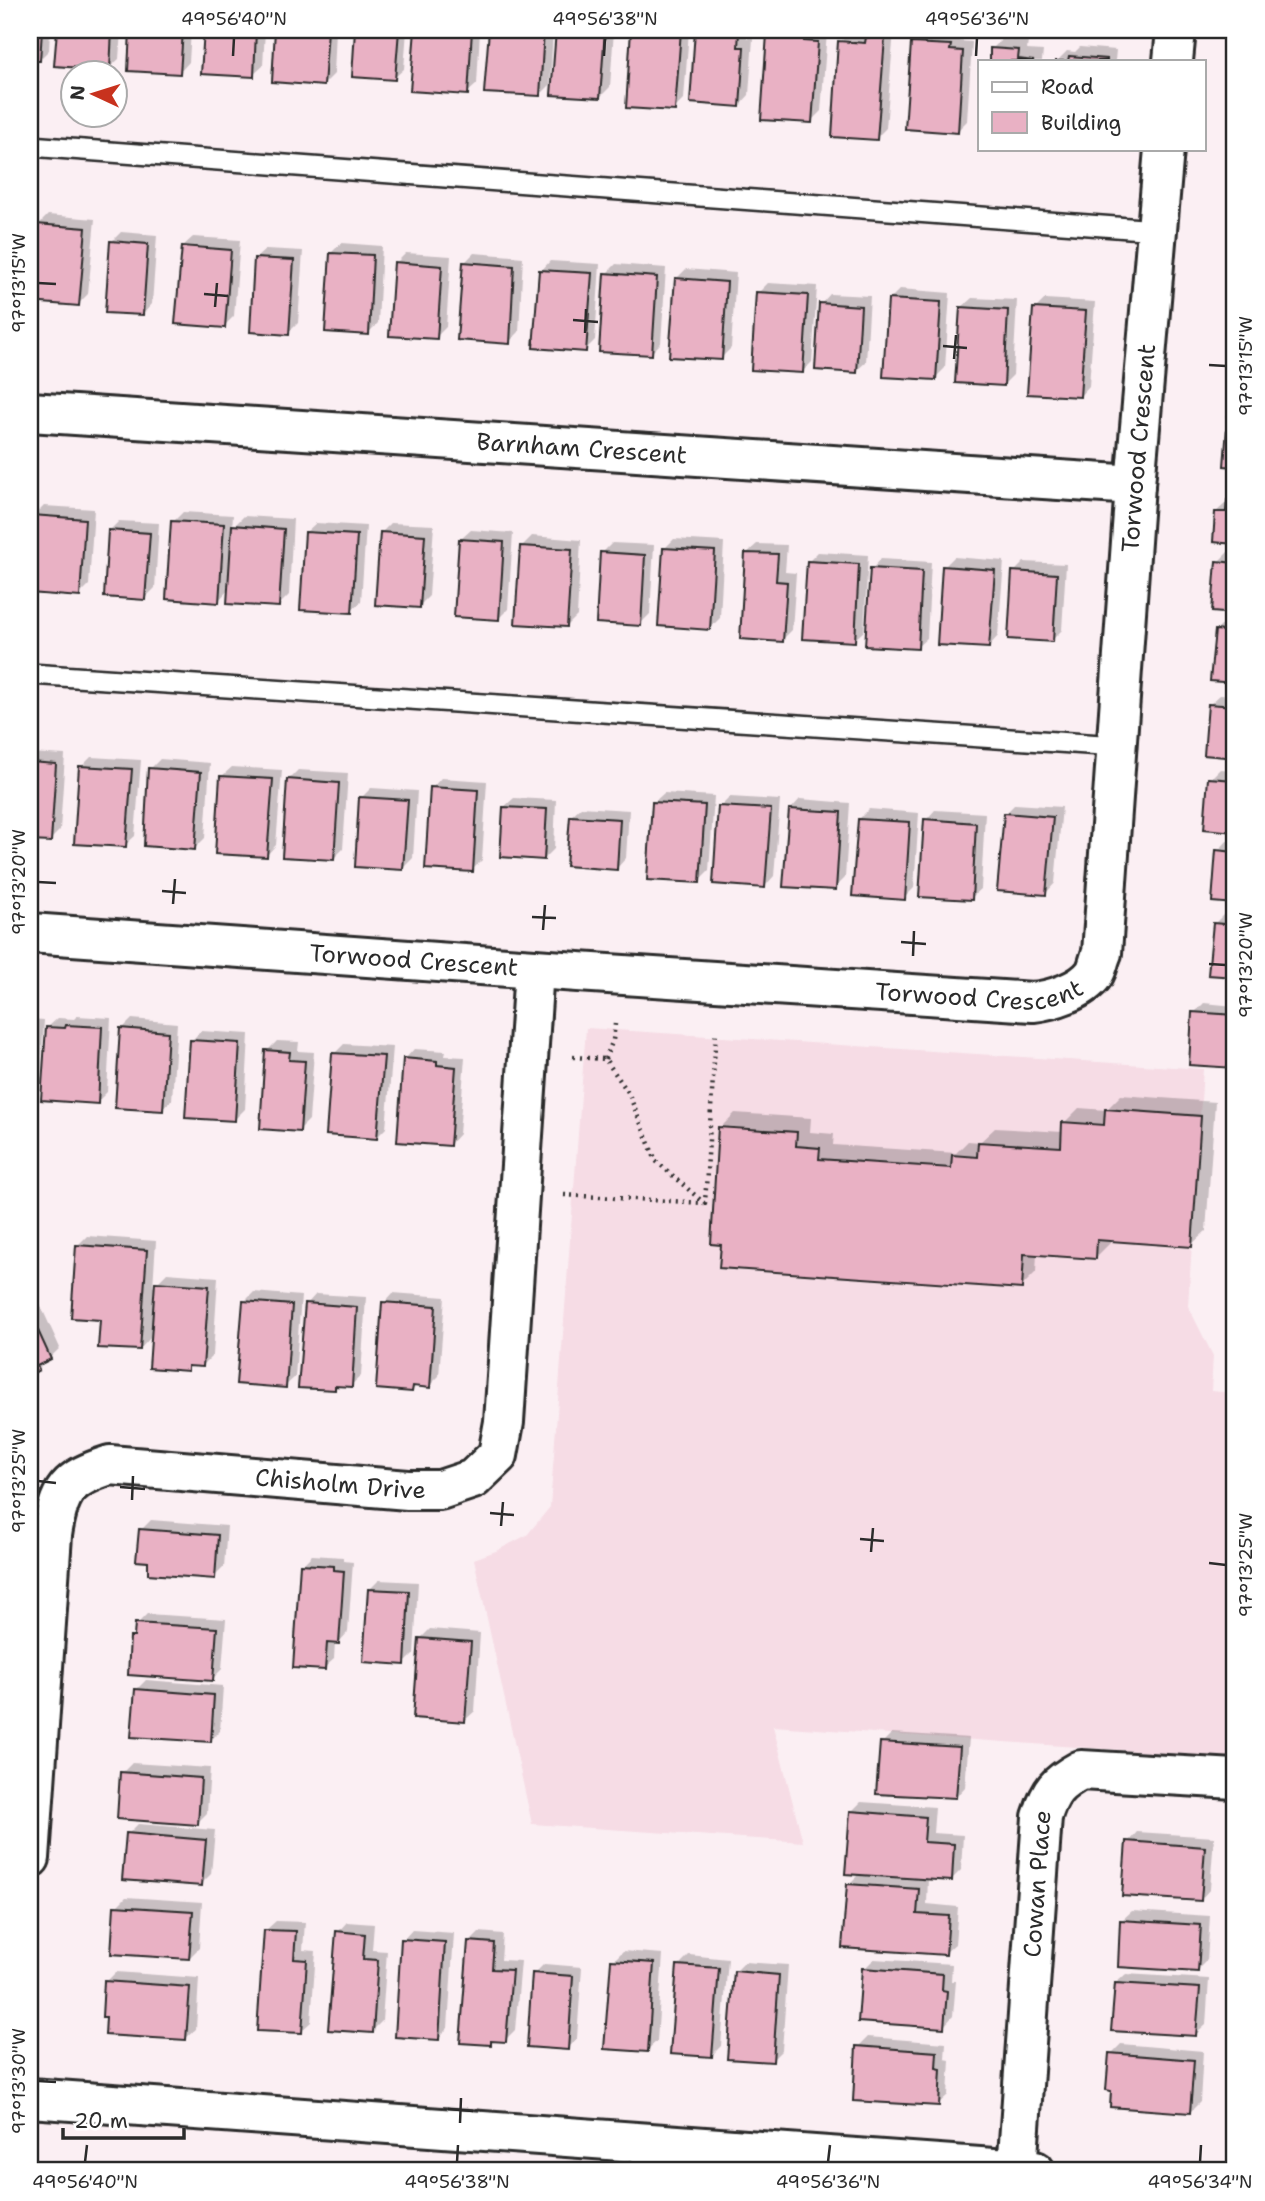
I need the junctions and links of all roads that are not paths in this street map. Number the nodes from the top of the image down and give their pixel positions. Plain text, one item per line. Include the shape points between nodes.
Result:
1 (1176, 30) edge
2 (1172, 60) edge
3 (30, 146) edge
4 (1164, 150) edge
5 (1156, 230) junction
6 (30, 412) edge
7 (1135, 485) junction
8 (30, 674) edge
9 (1118, 746) junction
10 (30, 933) edge
11 (534, 969) junction
12 (1235, 1779) edge
13 (30, 1858) edge
14 (30, 2098) edge
15 (1026, 2171) edge

1 - 2 street
3 - 5 lane
4 - 5 street, Torwood Crescent
5 - 7 street, Torwood Crescent
6 - 7 street, Barnham Crescent
7 - 9 street, Torwood Crescent
8 - 9 lane
9 - 11 street, Torwood Crescent via 1102,953 1094,974 1054,999 1033,1002
10 - 11 street, Torwood Crescent
11 - 13 street, Chisholm Drive via 505,1408 498,1455 473,1479 440,1490 110,1465 85,1473 67,1487 56,1508 52,1535
12 - 15 street, Cowan Place via 1081,1770 1062,1780 1048,1798 1042,1817
14 - 15 street

